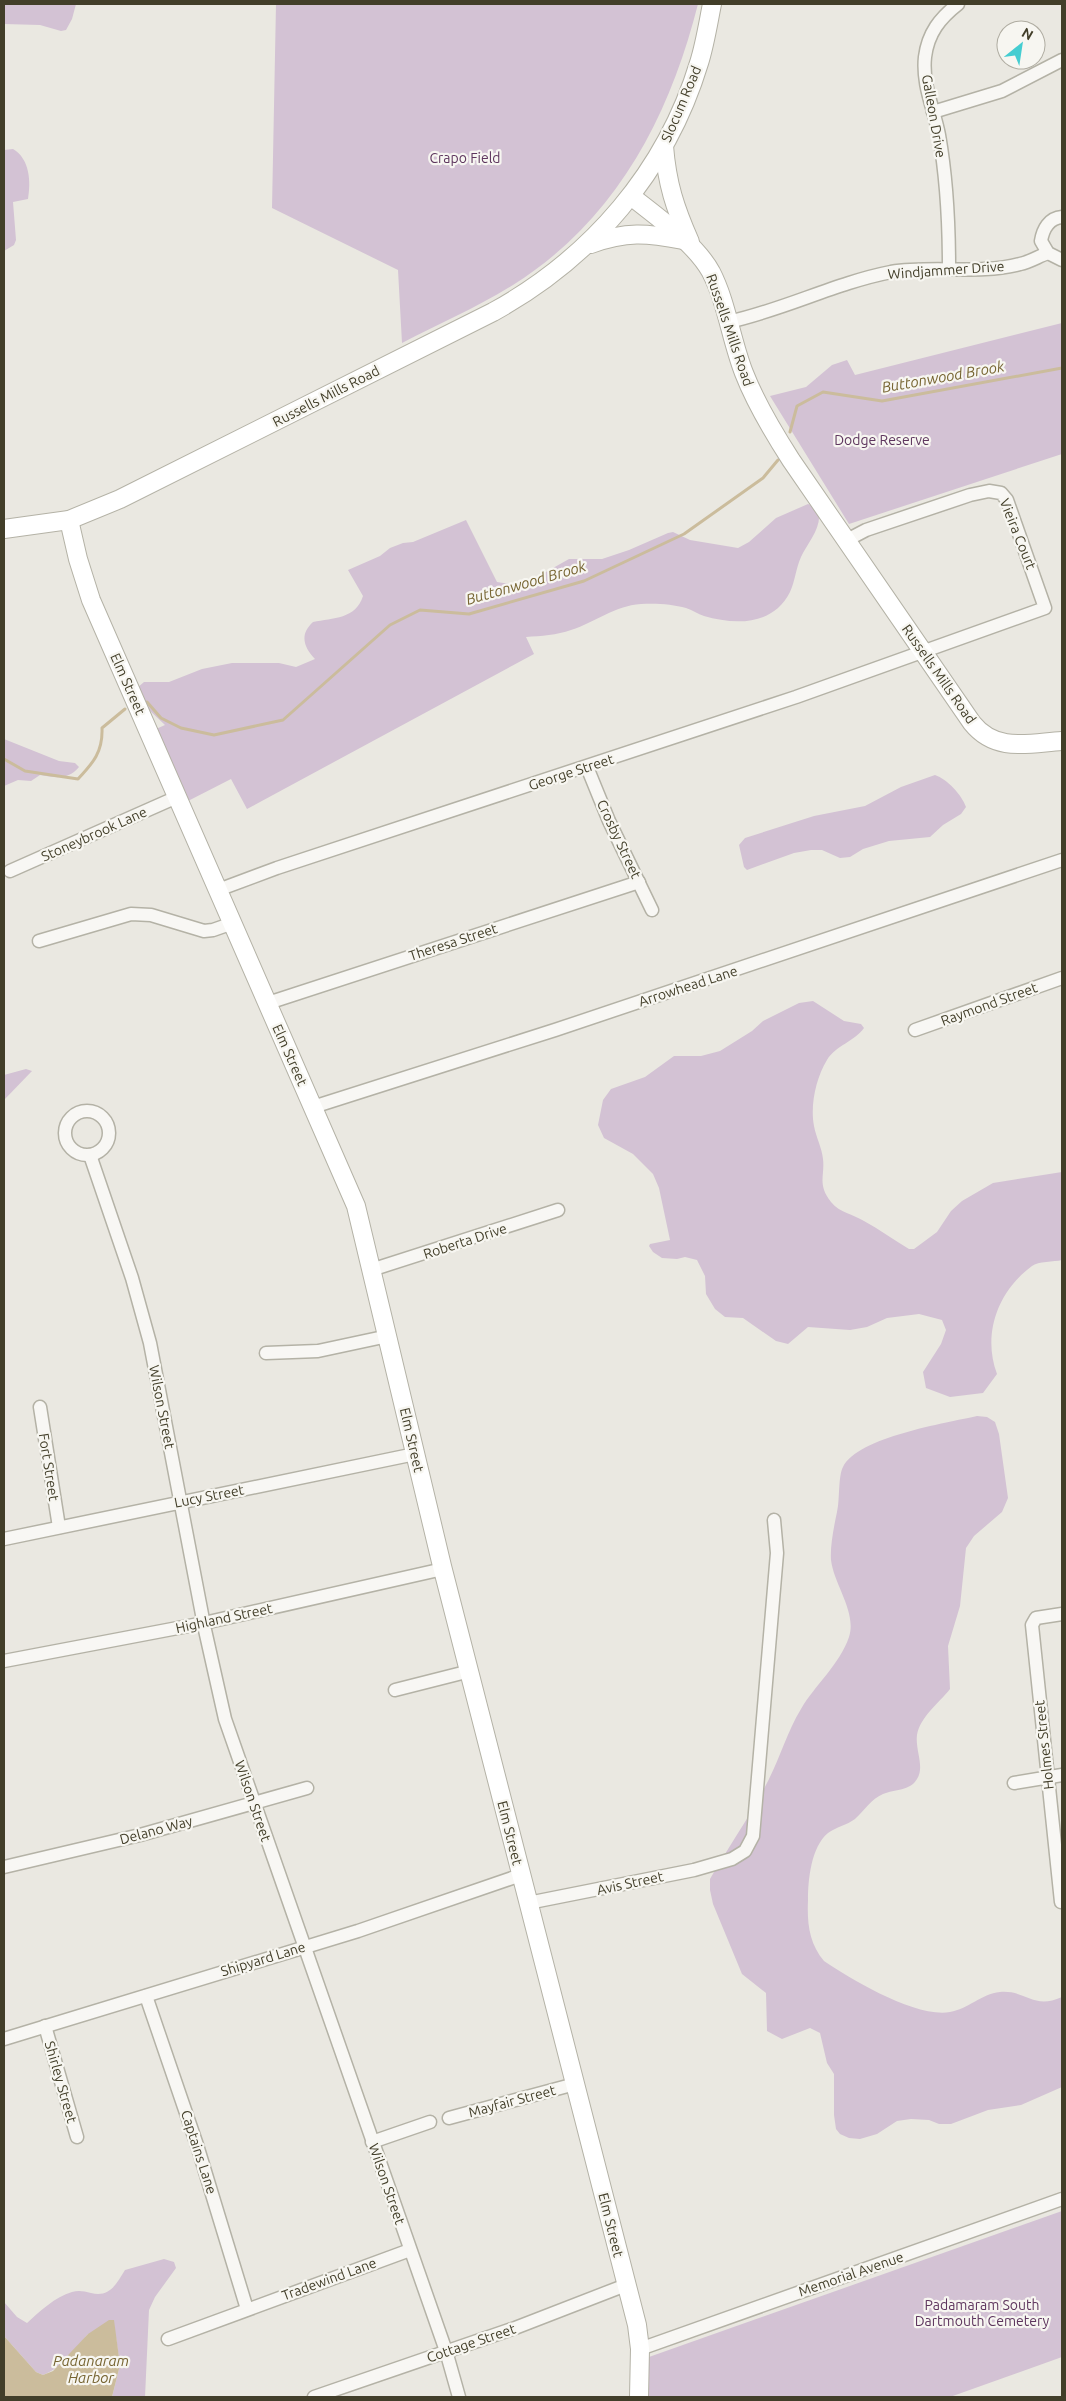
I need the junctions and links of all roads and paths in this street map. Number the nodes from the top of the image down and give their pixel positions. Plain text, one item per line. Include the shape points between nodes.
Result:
1 (712, 4) edge
2 (958, 4) edge
3 (1062, 60) edge
4 (932, 112) junction
5 (664, 146) junction
6 (631, 196) junction
7 (1062, 217) edge
8 (588, 245) junction
9 (688, 245) junction
10 (1048, 253) junction
11 (1062, 260) edge
12 (949, 268) junction
13 (728, 322) junction
14 (69, 520) junction
15 (4, 529) edge
16 (847, 540) junction
17 (924, 652) junction
18 (1062, 741) edge
19 (587, 767) junction
20 (177, 797) junction
21 (1062, 860) edge
22 (10, 871) dead end
23 (638, 882) junction
24 (218, 890) junction
25 (652, 910) dead end
26 (233, 923) junction
27 (39, 941) dead end
28 (1062, 978) edge
29 (268, 1003) junction
30 (915, 1030) dead end
31 (313, 1107) junction
32 (90, 1155) dead end
33 (558, 1210) dead end
34 (371, 1270) junction
35 (388, 1336) junction
36 (266, 1353) dead end
37 (40, 1406) dead end
38 (415, 1454) junction
39 (180, 1502) junction
40 (774, 1520) dead end
41 (59, 1527) junction
42 (4, 1539) edge
43 (443, 1569) junction
44 (1062, 1614) edge
45 (204, 1623) junction
46 (4, 1661) edge
47 (470, 1672) junction
48 (395, 1690) dead end
49 (1062, 1775) edge
50 (1047, 1778) junction
51 (1014, 1783) dead end
52 (307, 1788) dead end
53 (254, 1804) junction
54 (4, 1867) edge
55 (520, 1875) junction
56 (1061, 1902) dead end
57 (528, 1903) junction
58 (304, 1946) junction
59 (146, 1996) junction
60 (45, 2026) junction
61 (4, 2039) edge
62 (575, 2084) junction
63 (449, 2118) dead end
64 (430, 2122) dead end
65 (77, 2137) dead end
66 (372, 2142) junction
67 (1062, 2199) edge
68 (410, 2250) junction
69 (626, 2285) junction
70 (247, 2309) junction
71 (168, 2339) dead end
72 (640, 2349) junction
73 (446, 2351) junction
74 (314, 2397) edge
75 (459, 2397) edge
76 (639, 2397) edge

1 - 5 street, Slocum Road via 693,82
2 - 4 street, Galleon Drive via 942,16 930,34 925,83
3 - 4 street via 1002,91
4 - 12 street, Galleon Drive via 939,135 949,212
5 - 6 street, Slocum Road
5 - 9 street via 672,199
6 - 8 street, Russells Mills Road
6 - 9 street, Russells Mills Road
7 - 10 street via 1044,229 1041,241
8 - 9 street via 633,233
8 - 14 street, Russells Mills Road via 544,281 493,312 120,499
9 - 13 street, Russells Mills Road via 710,272
10 - 11 street
10 - 12 street, Windjammer Drive via 1020,264 997,268
12 - 13 street, Windjammer Drive via 893,272 843,285 762,315
13 - 16 street, Russells Mills Road via 743,372 759,408
14 - 15 street, Russells Mills Road
14 - 20 street, Elm Street via 91,600
16 - 17 street, Russells Mills Road
16 - 17 street, Vieira Court via 866,530 970,495 1001,492 1007,500 1045,608
17 - 18 street, Russells Mills Road via 972,723 987,738 1008,744
17 - 19 street, George Street
19 - 23 street, Crosby Street
19 - 24 street, George Street
20 - 22 street, Stoneybrook Lane
20 - 24 street, Elm Street
21 - 31 street, Arrowhead Lane via 555,1030
23 - 25 street, Crosby Street
23 - 29 street, Theresa Street
24 - 26 street, Elm Street
26 - 27 street via 204,931 151,915 130,914
26 - 29 street, Elm Street
28 - 30 street, Raymond Street
29 - 31 street, Elm Street
31 - 34 street, Elm Street via 356,1206
32 - 39 street, Wilson Street via 132,1278 150,1343
33 - 34 street, Roberta Drive
34 - 35 street, Elm Street
35 - 36 street via 318,1351
35 - 38 street, Elm Street
37 - 41 street, Fort Street
38 - 39 street, Lucy Street
38 - 43 street, Elm Street
39 - 41 street, Lucy Street
39 - 45 street, Wilson Street
40 - 57 street, Avis Street via 777,1553 753,1836 745,1851 732,1859 694,1870
41 - 42 street, Lucy Street
43 - 45 street, Highland Street
43 - 47 street, Elm Street
44 - 50 street, Holmes Street via 1036,1618 1032,1625
45 - 46 street, Highland Street
45 - 53 street, Wilson Street via 225,1719
47 - 48 street
47 - 55 street, Elm Street
49 - 50 street
50 - 51 street
50 - 56 street, Holmes Street
52 - 53 street, Delano Way
53 - 54 street, Delano Way
53 - 58 street, Wilson Street
55 - 57 street, Elm Street
55 - 58 street, Shipyard Lane via 403,1917
57 - 62 street, Elm Street
58 - 59 street, Shipyard Lane
58 - 66 street, Wilson Street
59 - 60 street, Shipyard Lane
59 - 70 street, Captains Lane via 194,2136
60 - 61 street, Shipyard Lane
60 - 65 street, Shirley Street
62 - 63 street, Mayfair Street
62 - 69 street, Elm Street
64 - 66 street
66 - 68 street, Wilson Street
67 - 72 street, Memorial Avenue
68 - 70 street, Tradewind Lane
68 - 73 street, Wilson Street
69 - 72 street, Elm Street
69 - 73 street, Cottage Street
70 - 71 street, Tradewind Lane
72 - 76 street, Elm Street
73 - 74 street, Cottage Street
73 - 75 street, Wilson Street

